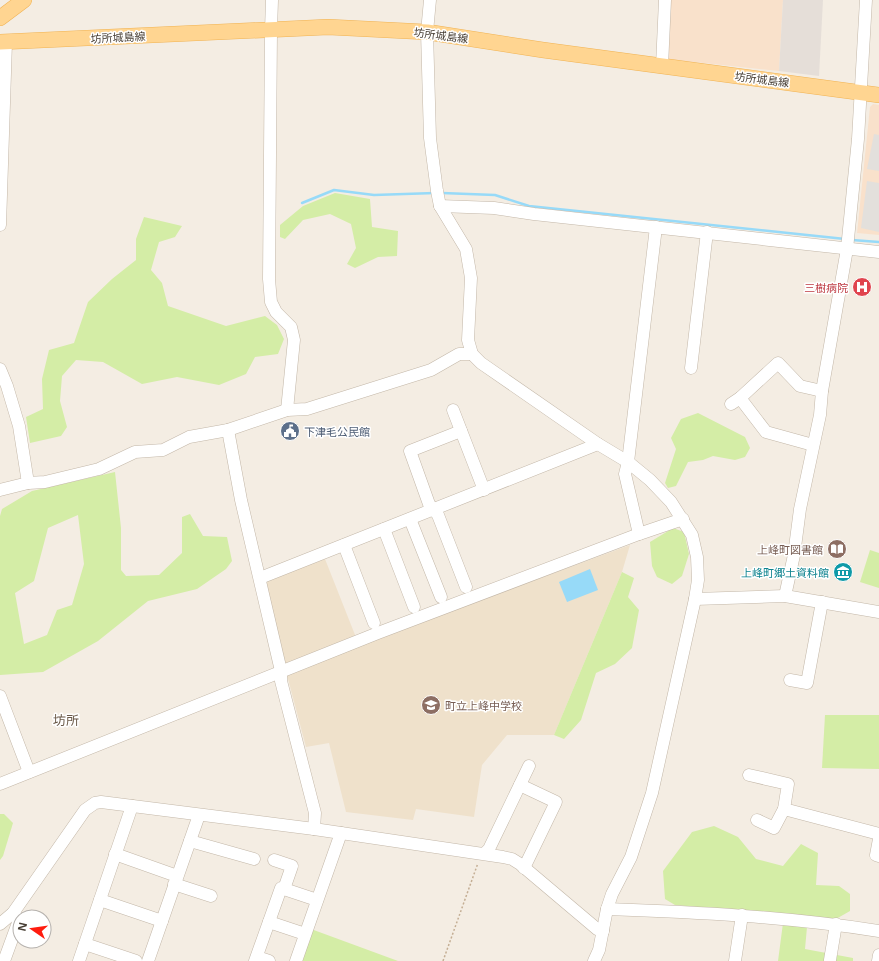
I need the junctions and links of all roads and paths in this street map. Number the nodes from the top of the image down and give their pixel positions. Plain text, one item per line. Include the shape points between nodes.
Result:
1 (24, 0) edge
2 (272, 0) edge
3 (430, 0) edge
4 (665, 0) edge
5 (866, 0) edge
6 (0, 18) edge
7 (271, 30) junction
8 (427, 32) junction
9 (3, 42) edge
10 (662, 66) junction
11 (860, 92) junction
12 (879, 95) edge
13 (440, 206) junction
14 (0, 225) edge
15 (656, 227) junction
16 (707, 232) junction
17 (847, 249) junction
18 (879, 252) edge
19 (472, 354) junction
20 (691, 368) dead end
21 (0, 369) edge
22 (822, 391) junction
23 (287, 410) junction
24 (453, 410) dead end
25 (228, 430) junction
26 (461, 431) junction
27 (598, 444) junction
28 (813, 445) junction
29 (628, 462) junction
30 (28, 483) junction
31 (0, 490) edge
32 (484, 490) junction
33 (433, 510) junction
34 (410, 519) junction
35 (683, 519) junction
36 (384, 529) junction
37 (639, 534) junction
38 (344, 545) junction
39 (260, 578) junction
40 (466, 587) dead end
41 (785, 596) junction
42 (441, 597) dead end
43 (695, 599) junction
44 (822, 602) junction
45 (414, 607) dead end
46 (879, 612) edge
47 (374, 623) dead end
48 (281, 671) junction
49 (790, 680) dead end
50 (0, 696) edge
51 (529, 766) dead end
52 (29, 772) junction
53 (749, 775) dead end
54 (0, 784) edge
55 (520, 785) junction
56 (132, 806) junction
57 (784, 809) junction
58 (199, 815) junction
59 (757, 820) dead end
60 (314, 829) junction
61 (341, 833) junction
62 (879, 834) edge
63 (879, 839) edge
64 (190, 841) junction
65 (115, 854) junction
66 (485, 854) junction
67 (879, 856) edge
68 (254, 859) dead end
69 (274, 860) dead end
70 (524, 868) junction
71 (176, 880) junction
72 (284, 889) junction
73 (211, 896) dead end
74 (100, 900) junction
75 (317, 900) junction
76 (16, 909) edge
77 (607, 909) junction
78 (12, 914) edge
79 (742, 915) junction
80 (162, 921) junction
81 (269, 922) junction
82 (0, 924) edge
83 (836, 924) junction
84 (879, 930) edge
85 (603, 931) junction
86 (305, 934) junction
87 (12, 939) edge
88 (85, 944) junction
89 (879, 955) edge
90 (598, 957) edge
91 (256, 959) edge
92 (830, 960) dead end
93 (4, 961) edge
94 (79, 961) edge
95 (136, 961) edge
96 (148, 961) edge
97 (269, 961) edge
98 (296, 961) edge
99 (442, 961) edge
100 (735, 961) edge
101 (878, 961) edge

1 - 6 main road
2 - 7 street
3 - 8 street
4 - 10 street
5 - 11 street
7 - 8 main road, 坊所城島線 via 328,27
7 - 9 main road, 坊所城島線
7 - 23 street via 270,286 271,302 276,312 291,328 294,340
8 - 10 main road, 坊所城島線
8 - 13 street via 430,138
9 - 14 street
10 - 11 main road, 坊所城島線
11 - 12 main road, 坊所城島線
11 - 17 street
13 - 15 street via 494,208
13 - 19 street via 466,249 471,278 468,340
15 - 16 street
15 - 29 street
16 - 17 street
16 - 20 street
17 - 18 street
17 - 22 street
19 - 23 street via 459,354 431,370 307,410
19 - 27 street via 481,363
21 - 30 street via 19,426
22 - 28 street
22 - 28 street via 800,386 778,363 735,401 766,432
23 - 25 street
24 - 26 street
25 - 30 street via 189,437 163,450 135,452 99,469 45,482
25 - 39 street via 241,500
26 - 32 street
26 - 33 street via 410,451
27 - 29 street
27 - 32 street
28 - 41 street
29 - 35 street via 650,480
29 - 37 street via 626,474
30 - 31 street
32 - 33 street
33 - 34 street
33 - 40 street via 438,515
34 - 36 street
34 - 42 street
35 - 37 street
35 - 43 street via 692,535 697,557 698,580
36 - 38 street
36 - 45 street
37 - 48 street
38 - 39 street
38 - 47 street
39 - 48 street
41 - 43 street
41 - 44 street
43 - 77 street via 652,793 631,857
44 - 46 street
44 - 49 street via 807,683
48 - 52 street
48 - 60 street via 315,813
50 - 52 street
51 - 55 street
52 - 54 street
53 - 57 street via 788,784
55 - 66 street
55 - 70 street via 556,802
56 - 58 street
56 - 65 street
56 - 76 street via 101,802 85,810
57 - 59 street via 774,828
57 - 62 street
58 - 60 street
58 - 64 street
60 - 61 street
61 - 66 street
61 - 75 street
63 - 67 street via 876,855
64 - 68 street
64 - 71 street
65 - 71 street
65 - 74 street
66 - 70 street via 512,859
66 - 99 path via 479,861
69 - 72 street via 292,866
70 - 85 street via 596,929
71 - 73 street
71 - 80 street
72 - 75 street
72 - 81 street via 281,888
74 - 80 street
74 - 88 street
75 - 86 street
77 - 79 street
77 - 85 street
78 - 82 street
79 - 83 street
79 - 100 street
80 - 96 street
81 - 86 street
81 - 91 street
83 - 84 street
83 - 92 street
85 - 90 street
86 - 98 street
87 - 93 street
88 - 94 street
88 - 95 street
89 - 101 street
91 - 97 street

